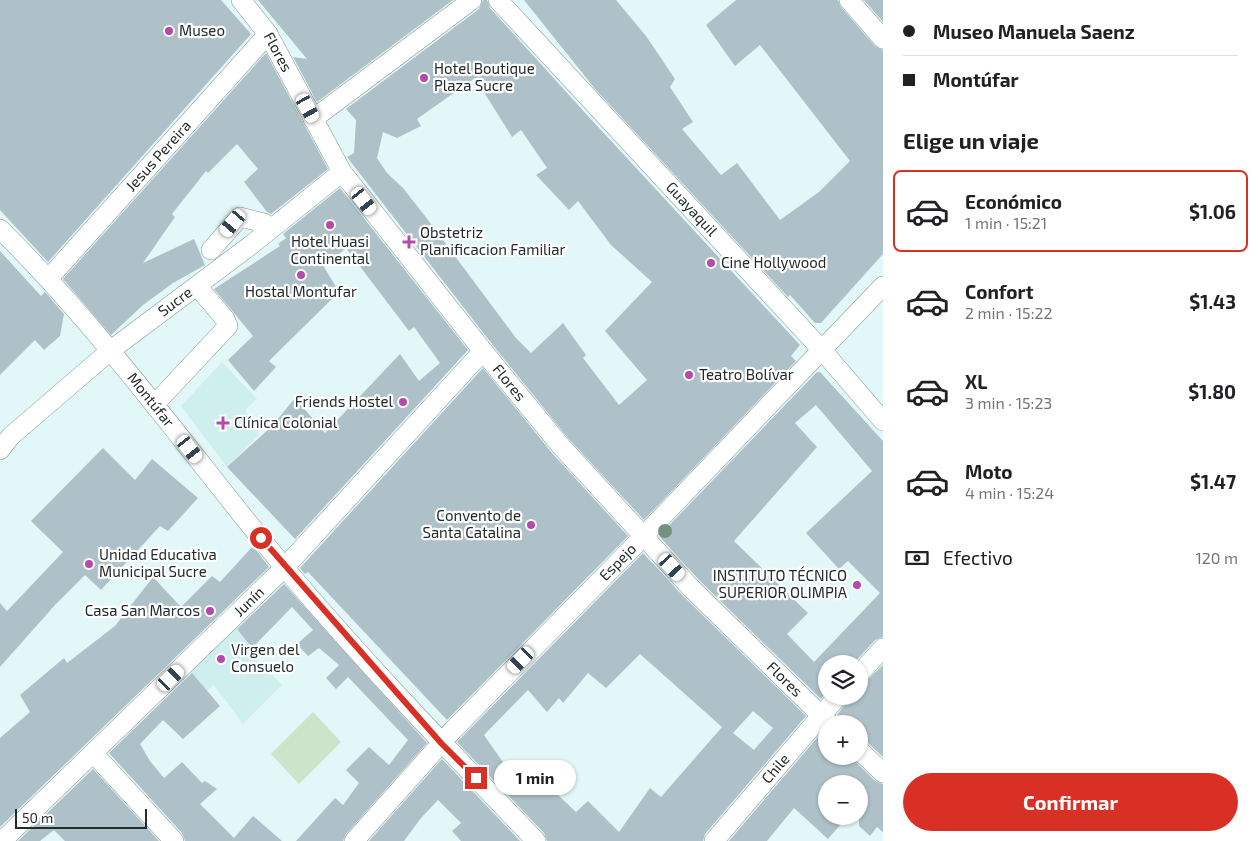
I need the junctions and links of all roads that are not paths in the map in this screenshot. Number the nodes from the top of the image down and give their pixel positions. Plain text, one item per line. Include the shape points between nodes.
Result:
1 (241, 0) edge
2 (472, 0) edge
3 (498, 0) edge
4 (849, 0) edge
5 (268, 34) junction
6 (883, 39) edge
7 (313, 118) junction
8 (342, 172) junction
9 (0, 229) edge
10 (271, 229) junction
11 (211, 250) dead end
12 (49, 278) junction
13 (197, 286) junction
14 (883, 286) edge
15 (821, 349) junction
16 (111, 350) junction
17 (483, 351) junction
18 (155, 404) junction
19 (883, 421) edge
20 (4, 442) edge
21 (643, 536) junction
22 (285, 567) junction
23 (883, 648) edge
24 (868, 664) edge
25 (821, 715) edge
26 (818, 727) edge
27 (441, 743) junction
28 (94, 754) junction
29 (868, 759) edge
30 (883, 774) edge
31 (2, 841) edge
32 (174, 841) edge
33 (354, 841) edge
34 (536, 841) edge
35 (714, 841) edge

1 - 5 street, Flores
2 - 7 street
3 - 15 street, Guayaquil
4 - 6 street
5 - 7 street, Flores
5 - 12 street, Jesus Pereira
7 - 8 street, Flores
8 - 10 street, Sucre
8 - 17 street, Flores
9 - 12 street, Montúfar
10 - 11 street via 264,223 240,217
10 - 13 street, Sucre
12 - 16 street, Montúfar
13 - 16 street, Sucre
13 - 18 street via 225,318 228,326
14 - 15 street, Espejo
15 - 19 street, Guayaquil
15 - 21 street, Espejo
16 - 18 street, Montúfar
16 - 20 street, Sucre
17 - 21 street, Flores via 560,445
17 - 22 street, Junín
18 - 22 street, Montúfar
21 - 25 street, Flores via 691,588
21 - 27 street, Espejo
22 - 27 street, Montúfar
22 - 28 street, Junín
23 - 24 street
26 - 35 street, Chile
27 - 33 street, Espejo
27 - 34 street, Montúfar
28 - 31 street, Junín
28 - 32 street
29 - 30 street

